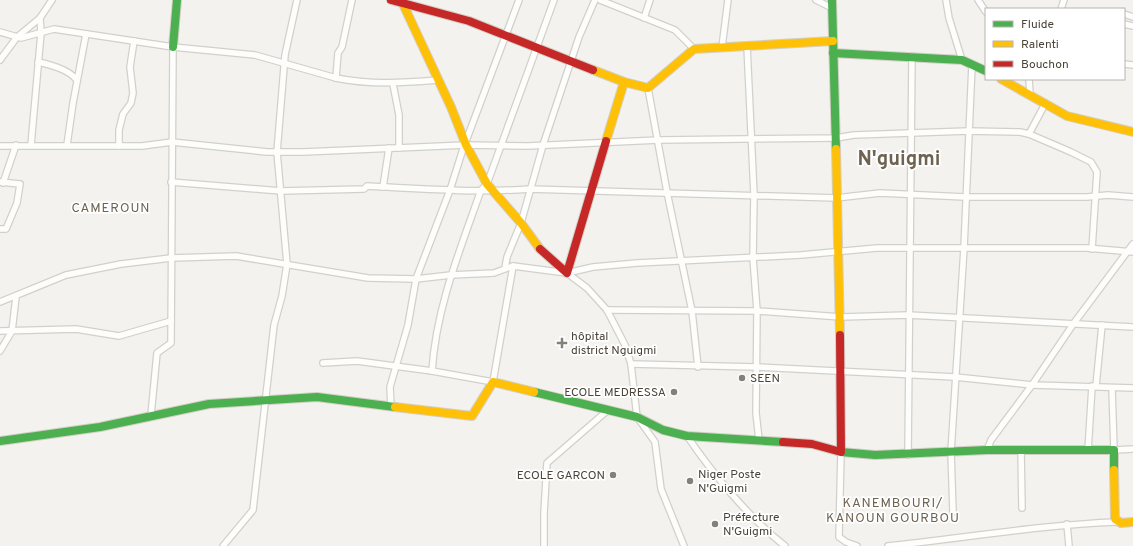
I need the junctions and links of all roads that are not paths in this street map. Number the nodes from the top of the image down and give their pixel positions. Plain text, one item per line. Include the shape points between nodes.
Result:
1 (52, 0) edge
2 (177, 0) edge
3 (297, 0) edge
4 (352, 0) edge
5 (391, 0) edge
6 (519, 0) edge
7 (554, 0) edge
8 (595, 0) edge
9 (600, 0) edge
10 (650, 0) edge
11 (728, 0) edge
12 (816, 0) edge
13 (946, 0) edge
14 (978, 0) edge
15 (403, 2) edge
16 (832, 4) edge
17 (985, 10) edge
18 (40, 18) junction
19 (644, 18) junction
20 (0, 32) edge
21 (41, 33) junction
22 (86, 34) junction
23 (506, 35) junction
24 (17, 37) junction
25 (134, 41) junction
26 (833, 41) junction
27 (747, 46) junction
28 (174, 47) junction
29 (538, 47) junction
30 (722, 47) junction
31 (694, 49) junction
32 (833, 53) junction
33 (912, 56) junction
34 (0, 60) edge
35 (962, 60) junction
36 (572, 61) junction
37 (38, 62) junction
38 (284, 63) junction
39 (972, 65) junction
40 (985, 71) edge
41 (336, 78) junction
42 (77, 80) junction
43 (438, 80) junction
44 (1003, 80) edge
45 (1029, 80) edge
46 (624, 82) junction
47 (393, 84) junction
48 (648, 88) junction
49 (1030, 94) junction
50 (1045, 104) junction
51 (968, 131) junction
52 (1133, 132) edge
53 (911, 133) junction
54 (1029, 134) junction
55 (752, 138) junction
56 (836, 138) junction
57 (659, 140) junction
58 (172, 142) junction
59 (605, 142) junction
60 (16, 145) junction
61 (31, 145) junction
62 (68, 145) junction
63 (466, 145) junction
64 (543, 145) junction
65 (0, 146) edge
66 (119, 146) junction
67 (500, 146) junction
68 (389, 148) junction
69 (399, 148) junction
70 (277, 152) junction
71 (171, 182) junction
72 (2, 183) edge
73 (383, 187) junction
74 (484, 187) junction
75 (530, 189) junction
76 (450, 190) junction
77 (281, 191) junction
78 (495, 191) junction
79 (592, 191) junction
80 (667, 192) junction
81 (754, 195) junction
82 (911, 195) junction
83 (1096, 196) junction
84 (965, 197) junction
85 (1133, 197) edge
86 (836, 198) junction
87 (521, 223) junction
88 (0, 229) edge
89 (1133, 244) edge
90 (910, 248) junction
91 (964, 248) junction
92 (1092, 249) junction
93 (840, 251) junction
94 (1126, 251) junction
95 (1133, 252) edge
96 (171, 258) junction
97 (753, 258) junction
98 (683, 261) junction
99 (287, 264) junction
100 (513, 266) junction
101 (505, 268) junction
102 (566, 273) junction
103 (451, 275) junction
104 (416, 279) junction
105 (16, 297) junction
106 (0, 302) edge
107 (607, 310) junction
108 (692, 311) junction
109 (757, 311) junction
110 (908, 315) junction
111 (841, 317) junction
112 (959, 319) junction
113 (171, 321) junction
114 (1074, 323) junction
115 (1102, 325) junction
116 (1133, 328) edge
117 (0, 331) edge
118 (12, 331) junction
119 (0, 351) edge
120 (323, 363) dead end
121 (631, 364) junction
122 (396, 367) junction
123 (698, 367) junction
124 (757, 367) junction
125 (432, 371) junction
126 (842, 372) junction
127 (908, 375) junction
128 (955, 377) junction
129 (493, 382) junction
130 (1032, 385) junction
131 (1094, 386) junction
132 (1112, 388) junction
133 (1133, 388) edge
134 (266, 402) junction
135 (391, 406) junction
136 (608, 410) junction
137 (151, 415) junction
138 (637, 417) junction
139 (687, 436) junction
140 (759, 440) junction
141 (0, 441) edge
142 (1133, 449) edge
143 (987, 450) junction
144 (1021, 450) junction
145 (1114, 450) junction
146 (1088, 451) junction
147 (842, 452) junction
148 (951, 452) junction
149 (908, 454) junction
150 (1022, 508) dead end
151 (954, 512) dead end
152 (1118, 522) junction
153 (1133, 522) edge
154 (1067, 524) junction
155 (844, 544) edge
156 (223, 546) edge
157 (544, 546) edge
158 (684, 546) edge
159 (785, 546) edge
160 (857, 546) edge
161 (888, 546) edge
162 (1069, 546) edge

1 - 18 street
2 - 28 main road
3 - 38 street
4 - 41 street via 342,47 338,53
5 - 15 main road
6 - 23 street
7 - 29 street
8 - 36 street
9 - 19 street
10 - 19 street
11 - 30 street
12 - 16 street
13 - 35 street
14 - 17 street
15 - 23 main road via 469,21
15 - 43 main road
16 - 26 main road
18 - 21 street
18 - 24 street
19 - 31 street via 675,30
20 - 24 street
21 - 22 street via 54,29
21 - 24 street
21 - 37 street
22 - 25 street
22 - 42 street
23 - 29 main road
23 - 63 street
24 - 34 street
25 - 28 street
25 - 66 street via 130,67 132,103 123,114
26 - 27 main road
26 - 32 main road
27 - 30 main road
27 - 55 street
28 - 38 street via 255,56
28 - 58 street
29 - 36 main road
29 - 67 street
30 - 31 main road
31 - 48 main road
32 - 33 main road
32 - 56 main road
33 - 35 main road
33 - 53 street
35 - 39 main road
36 - 46 main road
36 - 64 street
37 - 42 street via 72,74
37 - 61 street
38 - 41 street
38 - 70 street
39 - 40 main road
39 - 51 street
41 - 47 street
42 - 62 street
43 - 47 street
43 - 63 main road
44 - 49 main road
45 - 49 street
46 - 48 main road
46 - 59 main road
47 - 69 street via 399,115
48 - 57 street
49 - 50 main road
50 - 52 main road via 1067,116
50 - 54 street
51 - 53 street
51 - 54 street
51 - 84 street
53 - 56 street
53 - 82 street
54 - 83 street via 1091,162 1096,172
55 - 56 street
55 - 57 street
55 - 81 street
56 - 86 main road
57 - 59 street
57 - 80 street
58 - 66 street
58 - 70 street
58 - 71 street
59 - 64 street
59 - 79 main road
60 - 61 street
60 - 65 street
60 - 72 street
61 - 62 street
62 - 66 street
63 - 67 street
63 - 69 street
63 - 74 main road
63 - 76 street
64 - 67 street
64 - 75 street
67 - 74 street
68 - 69 street
68 - 70 street
68 - 73 street
70 - 77 street
71 - 77 street
71 - 96 street
72 - 88 street via 20,184 17,203 6,229
73 - 76 street
73 - 77 street
74 - 76 street
74 - 78 main road
74 - 103 street
75 - 78 street
75 - 79 street
75 - 87 street
76 - 104 street
77 - 99 street
78 - 87 main road
79 - 80 street
79 - 102 main road
80 - 81 street
80 - 98 street
81 - 86 street
81 - 97 street
82 - 84 street
82 - 86 street via 880,193
82 - 90 street
83 - 84 street
83 - 85 street
83 - 92 street
84 - 91 street
86 - 93 main road
87 - 101 street
87 - 102 main road via 540,249
89 - 94 street
90 - 91 street
90 - 93 street
90 - 110 street
91 - 92 street
91 - 112 street
92 - 94 street
93 - 97 street
93 - 111 main road
94 - 95 street
94 - 114 street
96 - 99 street via 236,256
96 - 105 street via 121,264 66,275
96 - 113 street
97 - 98 street
97 - 109 street
98 - 102 street via 613,265
98 - 108 street
99 - 104 street via 368,278
99 - 134 street via 274,325
100 - 101 street
100 - 102 street
100 - 129 street
101 - 103 street via 494,273
102 - 107 street via 586,288
103 - 104 street
103 - 125 street via 443,299
104 - 122 street via 408,325
105 - 106 street
105 - 118 street
107 - 108 street
107 - 121 street via 625,345
108 - 109 street
108 - 123 street
109 - 111 street
109 - 124 street
110 - 111 street
110 - 112 street
110 - 127 street
111 - 126 main road
112 - 114 street
112 - 128 street
113 - 118 street via 119,336 76,329
113 - 137 street via 171,343 157,353
114 - 115 street
114 - 130 street
115 - 116 street
115 - 131 street
117 - 118 street
118 - 119 street
120 - 122 street via 357,362
121 - 123 street
121 - 138 street
122 - 125 street
122 - 135 street via 390,387
123 - 124 street
124 - 126 street
124 - 140 street via 756,413
125 - 129 street
126 - 127 street
126 - 147 main road
127 - 128 street
127 - 149 street
128 - 130 street
128 - 148 street
129 - 135 main road via 472,416
129 - 136 main road
130 - 131 street
130 - 143 street via 991,440
131 - 132 street
131 - 146 street
132 - 133 street
132 - 145 street
134 - 135 main road via 317,397
134 - 137 main road via 209,404
134 - 156 street via 253,510
136 - 138 main road
136 - 157 street via 547,464
137 - 141 main road via 100,427
138 - 139 main road via 663,430
138 - 158 street via 655,442 661,489
139 - 140 main road
139 - 159 street via 704,460 767,532
140 - 147 main road via 812,444
142 - 145 street
143 - 144 main road
143 - 148 main road
144 - 146 main road
144 - 150 street
145 - 146 main road
145 - 152 main road via 1115,519
147 - 149 main road
147 - 155 street via 838,530
148 - 149 main road
148 - 151 street
152 - 153 main road
152 - 154 street
154 - 161 street
154 - 162 street
155 - 160 street

